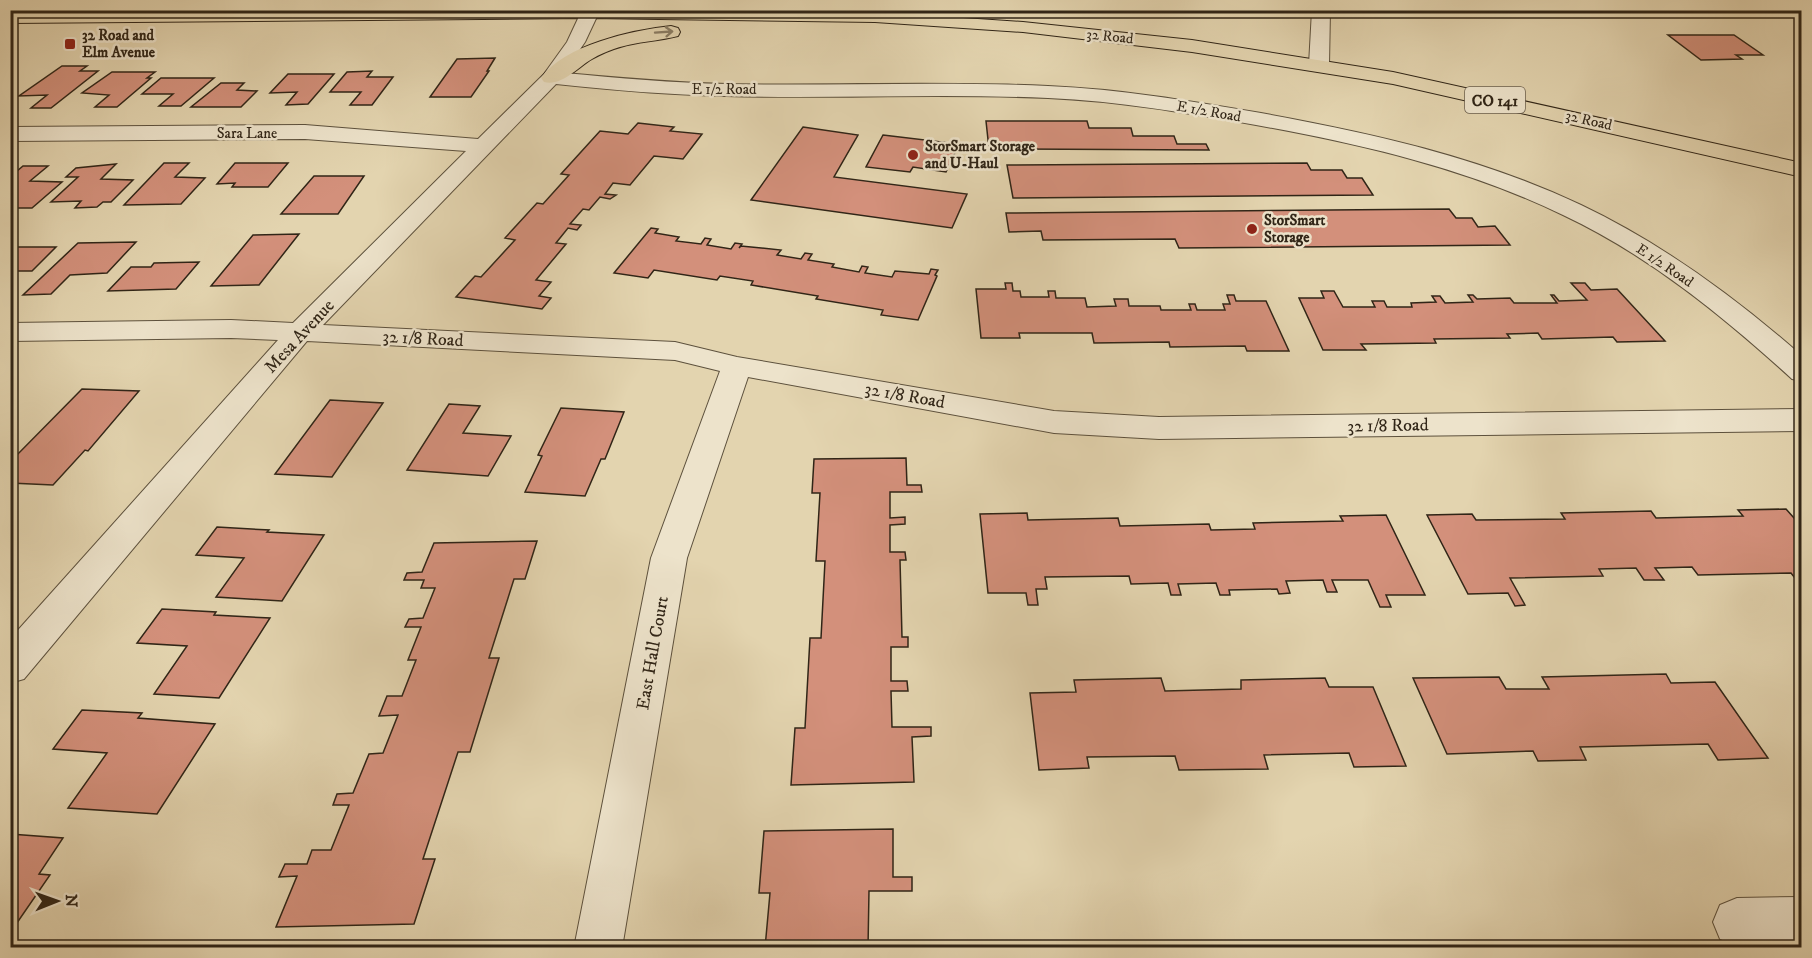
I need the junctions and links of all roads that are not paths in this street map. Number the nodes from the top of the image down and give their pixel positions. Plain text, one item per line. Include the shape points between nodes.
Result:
1 (460, 10) edge
2 (833, 10) edge
3 (1321, 10) edge
4 (590, 12) edge
5 (112, 14) edge
6 (441, 15) junction
7 (875, 17) junction
8 (10, 18) edge
9 (1319, 64) junction
10 (551, 78) junction
11 (10, 134) edge
12 (484, 146) junction
13 (1802, 170) edge
14 (301, 331) junction
15 (10, 332) edge
16 (737, 366) junction
17 (1802, 372) edge
18 (1802, 420) edge
19 (10, 667) edge
20 (1802, 921) edge
21 (1737, 922) dead end
22 (598, 948) edge

1 - 6 main road
2 - 7 main road
3 - 9 street
4 - 6 main road, 32 Road / CO 141
4 - 7 main road, 32 Road / CO 141
4 - 10 street, Mesa Avenue via 576,42
5 - 6 main road, 32 Road / CO 141
5 - 8 main road, 32 Road / CO 141
7 - 9 main road, 32 Road / CO 141 via 1112,36
10 -> 7 main road via 583,54 626,37 689,31 802,32
9 - 13 main road, 32 Road / CO 141 via 1555,112
10 - 12 street, Mesa Avenue
10 - 17 street, E 1/2 Road via 686,89 1086,94 1168,104 1352,137 1481,174 1545,198 1614,232 1721,303
11 - 12 street, Sara Lane via 305,132
12 - 14 street, Mesa Avenue
14 - 15 street, 32 1/8 Road
14 - 16 street, 32 1/8 Road via 675,351
14 - 19 street, Mesa Avenue
16 - 18 street, 32 1/8 Road via 1054,422 1159,428
16 - 22 street, East Hall Court via 669,558
20 - 21 street

